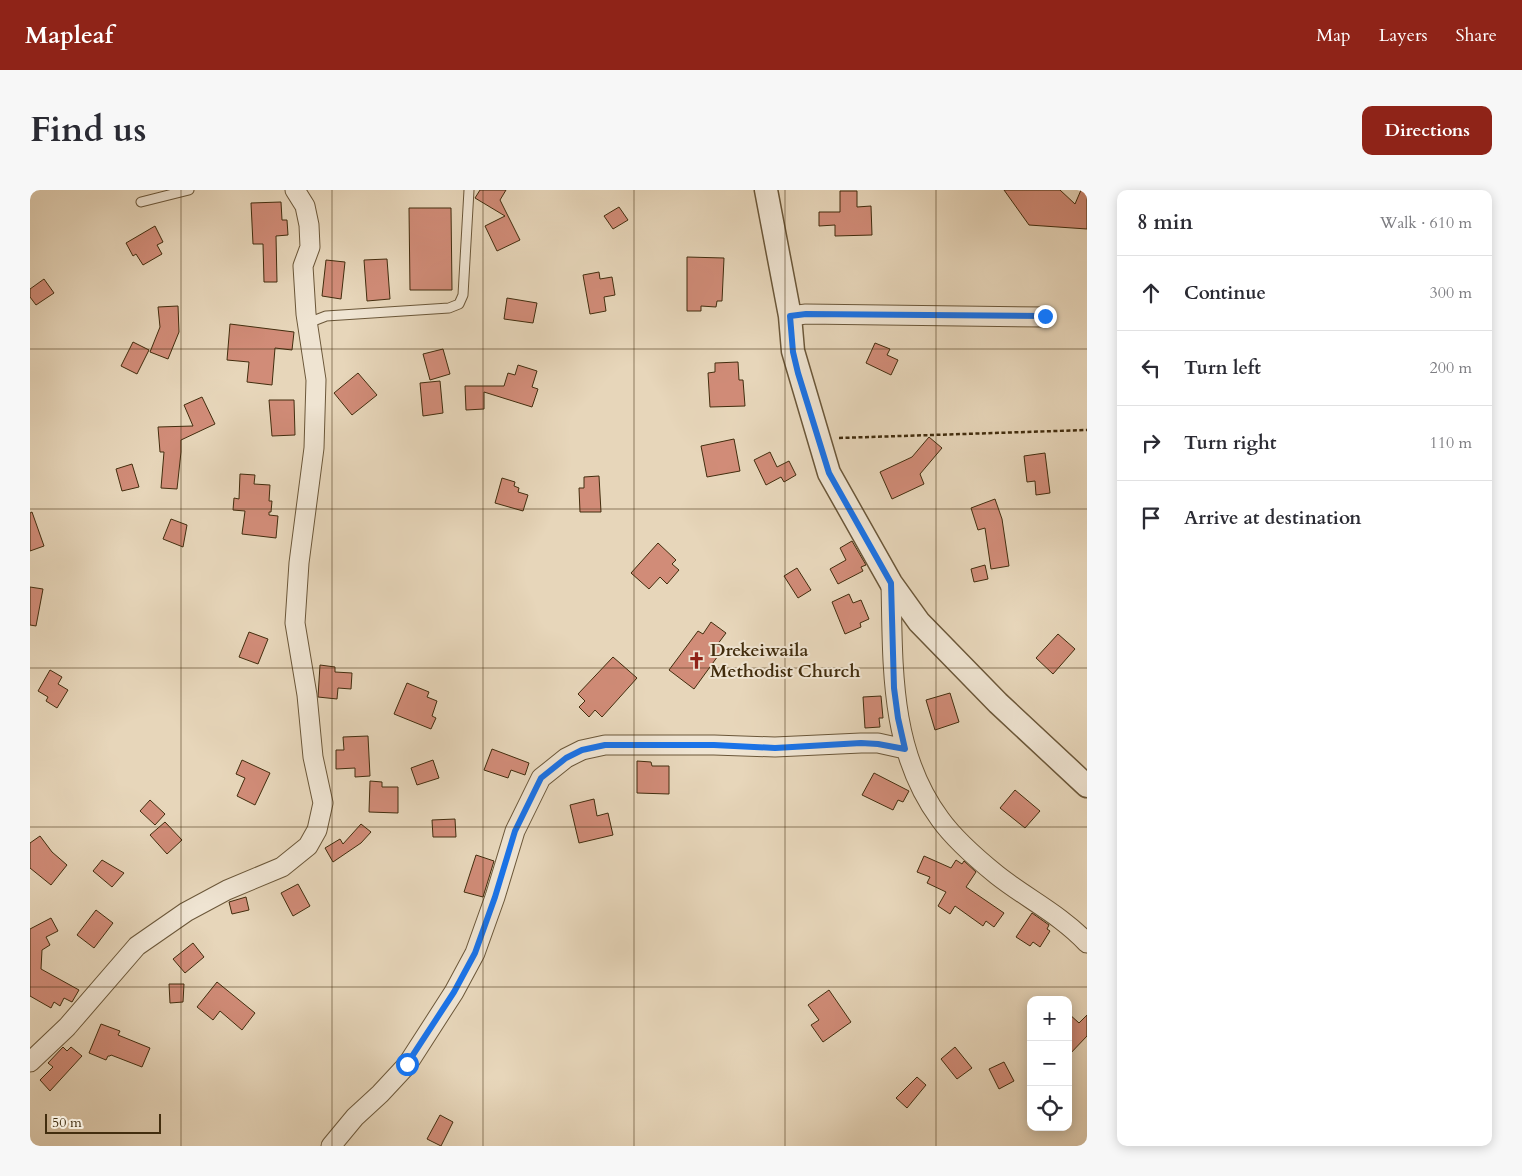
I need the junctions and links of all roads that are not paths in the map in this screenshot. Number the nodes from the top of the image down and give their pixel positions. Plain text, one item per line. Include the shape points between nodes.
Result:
1 (189, 190) edge
2 (295, 190) edge
3 (469, 190) edge
4 (766, 190) edge
5 (141, 202) dead end
6 (790, 316) junction
7 (1045, 316) dead end
8 (308, 323) junction
9 (891, 583) junction
10 (905, 749) junction
11 (1087, 786) edge
12 (1087, 943) edge
13 (30, 1062) edge
14 (332, 1146) edge

1 - 5 lane
2 - 8 street via 305,206 309,226 310,247 303,266
3 - 8 lane via 463,295 459,304 449,308 326,316
4 - 6 street
6 - 7 street
6 - 9 street via 793,352 829,473
8 - 13 street via 316,380 314,448 295,623 313,757 323,803 317,830 308,846 282,867 227,890 186,912 136,946 67,1027
9 - 10 street via 894,688
9 - 11 street via 919,622 998,703
10 - 12 street via 920,786 940,820 969,851 998,876 1075,930
10 - 14 street via 861,743 775,748 605,745 582,750 559,763 541,778 515,831 475,953 454,992 407,1064 355,1116

